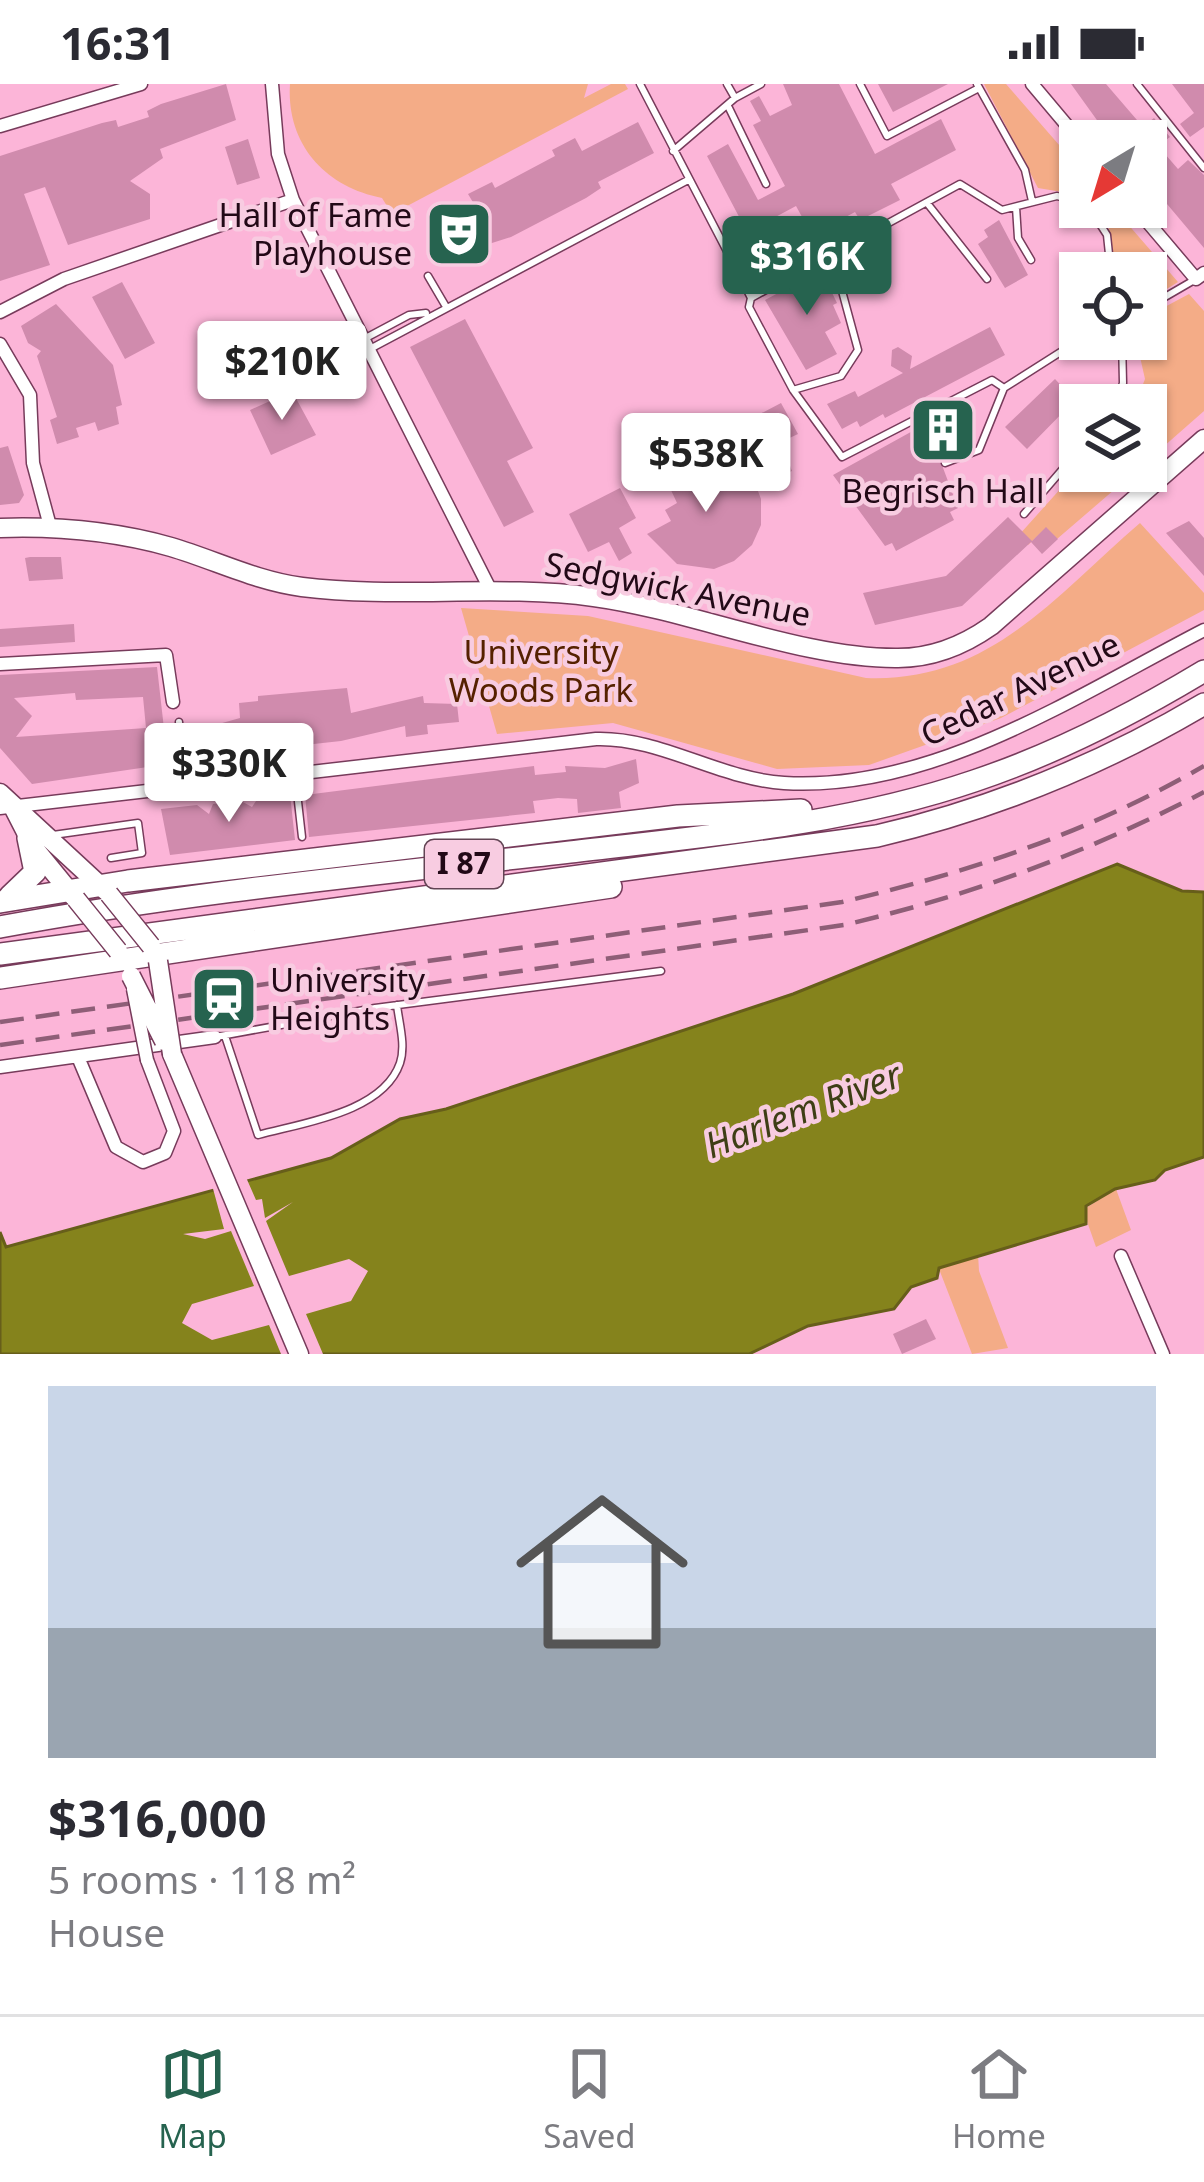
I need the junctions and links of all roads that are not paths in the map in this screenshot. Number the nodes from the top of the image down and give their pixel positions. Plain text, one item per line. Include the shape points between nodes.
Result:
1 (140, 84) edge
2 (272, 84) edge
3 (640, 84) edge
4 (727, 84) edge
5 (761, 84) edge
6 (860, 84) edge
7 (1032, 84) edge
8 (1137, 84) edge
9 (978, 86) edge
10 (735, 98) junction
11 (729, 108) junction
12 (1062, 120) edge
13 (0, 127) edge
14 (673, 151) junction
15 (1204, 168) edge
16 (688, 180) junction
17 (766, 184) dead end
18 (1059, 196) edge
19 (293, 200) junction
20 (1032, 201) junction
21 (927, 202) junction
22 (1016, 207) junction
23 (1155, 228) edge
24 (832, 254) junction
25 (1031, 260) dead end
26 (428, 276) dead end
27 (1200, 276) edge
28 (987, 279) dead end
29 (1167, 296) edge
30 (751, 298) junction
31 (445, 305) junction
32 (0, 312) edge
33 (0, 344) edge
34 (365, 345) junction
35 (1059, 353) edge
36 (1004, 388) junction
37 (793, 390) junction
38 (1204, 439) edge
39 (944, 463) dead end
40 (1059, 473) edge
41 (1024, 514) dead end
42 (50, 526) junction
43 (0, 528) edge
44 (491, 591) junction
45 (1204, 629) edge
46 (0, 664) edge
47 (1204, 671) edge
48 (173, 702) dead end
49 (1204, 704) edge
50 (179, 722) dead end
51 (295, 775) junction
52 (185, 787) junction
53 (927, 796) junction
54 (4, 803) edge
55 (51, 837) junction
56 (302, 837) dead end
57 (28, 838) junction
58 (782, 853) junction
59 (111, 857) dead end
60 (105, 889) junction
61 (72, 895) junction
62 (0, 901) edge
63 (0, 927) edge
64 (0, 954) edge
65 (154, 954) junction
66 (124, 963) junction
67 (661, 971) dead end
68 (0, 978) edge
69 (397, 1005) junction
70 (220, 1036) junction
71 (172, 1055) junction
72 (78, 1057) junction
73 (0, 1066) edge
74 (155, 1079) junction
75 (1120, 1256) dead end
76 (299, 1354) edge
77 (1163, 1354) edge

1 - 13 street
2 - 19 street via 278,154
3 - 14 lane
4 - 10 lane
5 - 10 lane
6 - 9 lane via 887,136
7 - 12 street
8 - 15 lane
9 - 20 lane via 1025,170
10 - 11 lane
11 - 14 lane
11 - 17 lane
14 - 16 lane
16 - 30 lane
16 - 31 lane
18 - 20 lane
19 - 32 street via 64,278
19 - 34 street
20 - 22 lane
21 - 22 lane via 960,184 1001,210
21 - 24 lane
21 - 28 lane
22 - 25 lane via 1018,238
23 - 27 street
24 - 30 lane
24 - 37 lane via 855,362 830,382
26 - 31 lane
27 - 29 lane
30 - 37 lane
31 - 34 lane via 409,315
33 - 42 street via 30,395 33,463
34 - 44 street
35 - 36 lane
36 - 37 lane via 992,380 842,457
36 - 39 lane via 980,450
38 - 44 main road, Sedgwick Avenue via 991,626 928,654 869,656 598,598
40 - 41 lane
42 - 43 main road, Sedgwick Avenue
42 - 44 main road, Sedgwick Avenue via 103,530 304,588
45 - 51 street, Cedar Avenue via 956,754 851,782 751,779 607,739
46 - 48 street via 166,655
47 - 53 highway, I 87 via 1063,746
49 - 58 highway, I 87 via 1016,796 924,825
50 - 52 lane
51 - 52 street, Cedar Avenue
51 - 56 lane
52 - 54 street, Cedar Avenue
53 - 60 highway via 678,816
53 - 63 highway, I 87 via 739,831
54 - 55 main road
54 - 57 main road
55 - 59 lane via 138,823 142,853
55 - 60 main road
57 - 61 main road
57 - 62 highway via 33,877
58 - 64 highway, I 87
58 - 65 highway via 550,898
60 - 61 highway
60 - 65 main road, bridge
61 - 62 highway
61 - 66 main road, bridge
65 - 66 highway
65 - 71 main road, bridge
66 - 68 highway
66 - 71 main road, bridge
66 - 74 street, bridge
67 - 69 lane
69 - 70 lane
69 - 70 lane via 402,1055 393,1076 345,1110 258,1135
70 - 72 street
71 - 74 street via 155,1064
71 - 76 main road
72 - 73 street
72 - 74 street via 114,1144 136,1161 162,1155 174,1134
75 - 77 street

